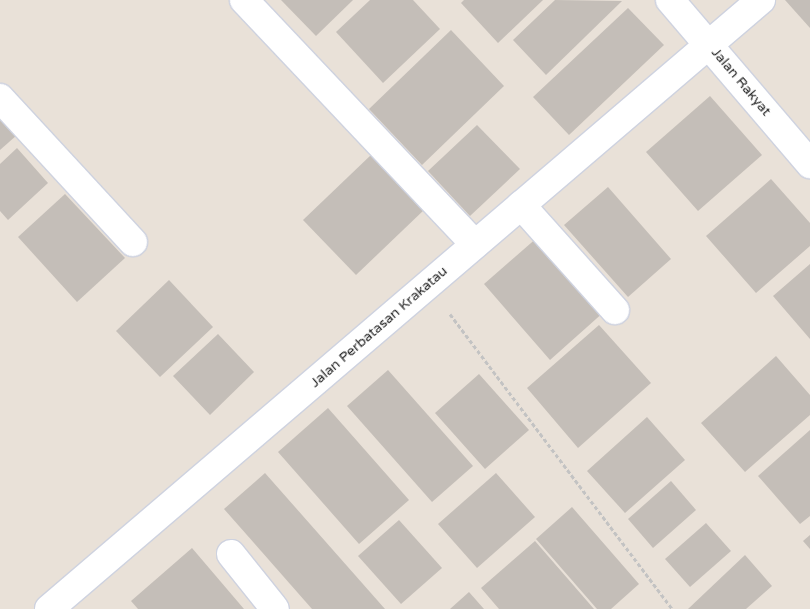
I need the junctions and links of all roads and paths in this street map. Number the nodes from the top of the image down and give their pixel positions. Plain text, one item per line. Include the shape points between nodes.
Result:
1 (244, 0) edge
2 (670, 0) edge
3 (761, 0) edge
4 (710, 45) junction
5 (0, 98) edge
6 (810, 164) edge
7 (521, 206) junction
8 (133, 242) dead end
9 (475, 244) junction
10 (428, 285) junction
11 (615, 310) dead end
12 (231, 554) dead end
13 (49, 609) edge
14 (275, 609) edge
15 (672, 609) edge

1 - 9 street
2 - 4 street, Jalan Rakyat
3 - 4 street, Jalan Perbatasan Krakatau
4 - 6 street, Jalan Rakyat
4 - 7 street, Jalan Perbatasan Krakatau
5 - 8 street
7 - 9 street, Jalan Perbatasan Krakatau
7 - 11 street
9 - 10 street, Jalan Perbatasan Krakatau
10 - 13 street, Jalan Perbatasan Krakatau
10 - 15 path
12 - 14 street

